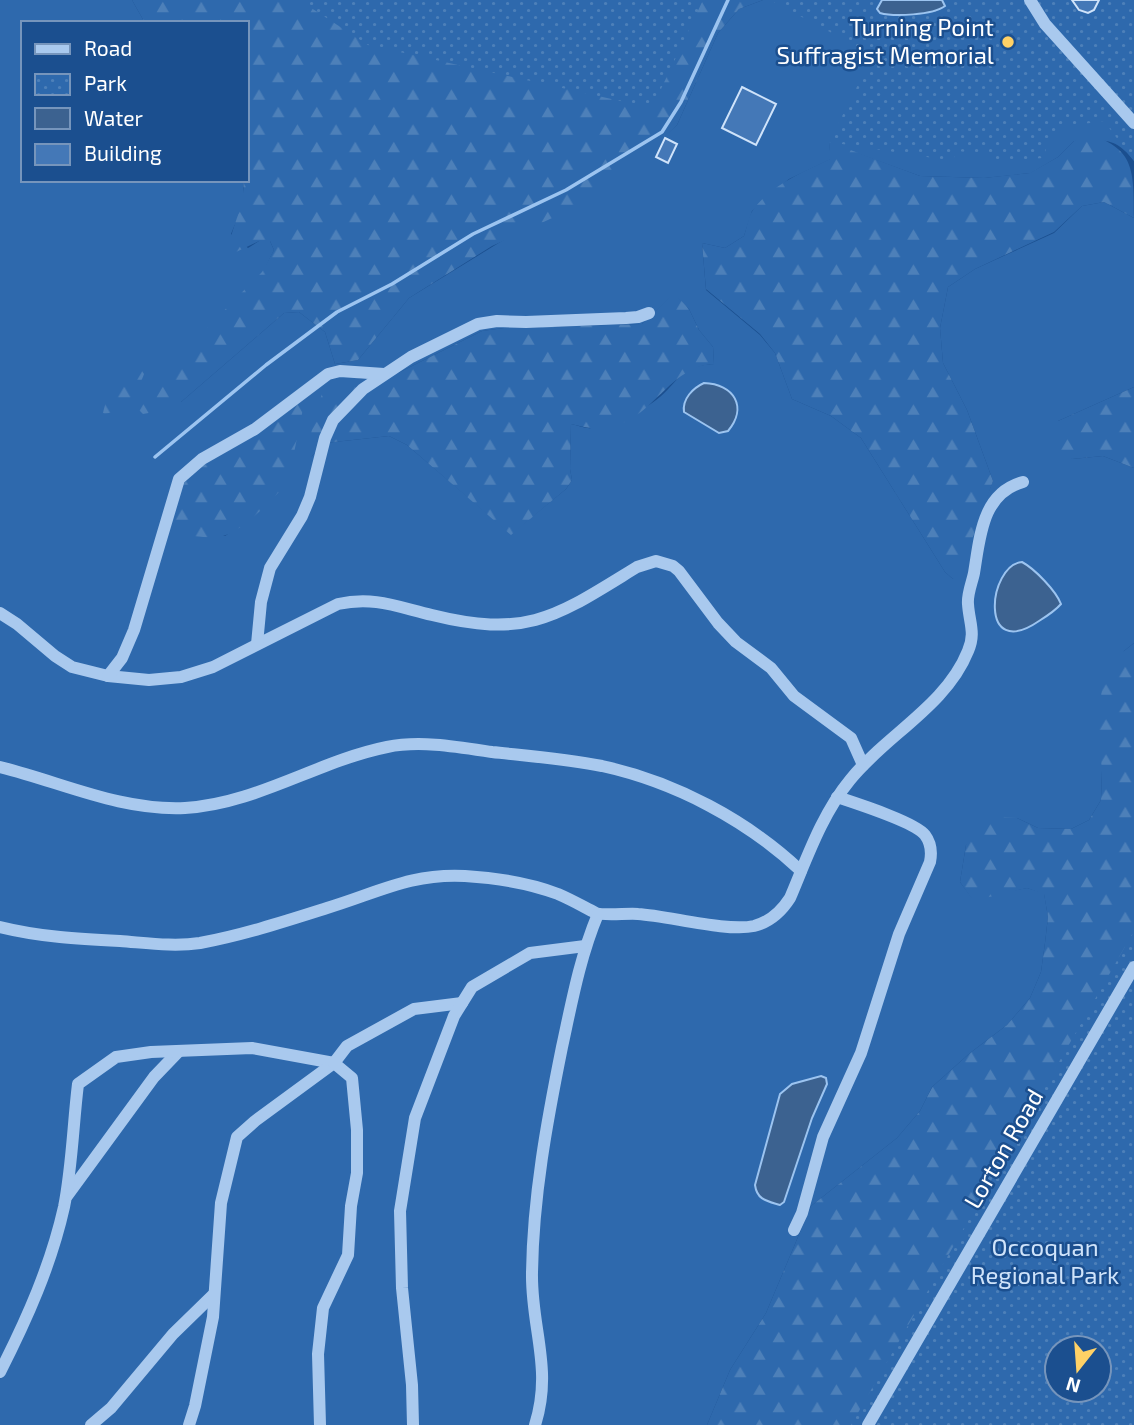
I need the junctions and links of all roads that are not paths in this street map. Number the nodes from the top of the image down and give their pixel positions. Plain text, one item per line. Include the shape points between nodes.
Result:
1 (1030, 0) edge
2 (1134, 123) edge
3 (649, 313) dead end
4 (384, 374) junction
5 (1023, 482) dead end
6 (0, 612) edge
7 (257, 644) junction
8 (108, 676) junction
9 (863, 765) junction
10 (0, 767) edge
11 (837, 797) junction
12 (801, 871) junction
13 (598, 914) junction
14 (0, 927) edge
15 (585, 946) junction
16 (1134, 967) edge
17 (462, 1003) junction
18 (178, 1051) junction
19 (334, 1063) junction
20 (65, 1199) junction
21 (794, 1230) dead end
22 (213, 1295) junction
23 (2, 1366) edge
24 (90, 1425) edge
25 (189, 1425) edge
26 (320, 1425) edge
27 (413, 1425) edge
28 (535, 1425) edge
29 (868, 1425) edge

1 - 2 street via 1045,24
3 - 4 street via 626,318 478,324
4 - 7 street via 347,404 324,438 310,497 267,576
4 - 8 street via 328,374 179,479 128,645
5 - 9 street via 996,498 982,528 967,603 972,637 961,666 935,699
6 - 8 street via 66,664
7 - 8 street via 213,667 181,677
7 - 9 street via 325,608 354,600 381,601 479,624 519,625 576,604 637,567 664,562 679,571 736,642 771,668 794,695 851,738
9 - 11 street
10 - 12 street via 105,799 168,808 219,803 395,745 564,760 629,773 698,801 768,843
11 - 12 street
11 - 21 street via 921,831 932,852 899,934 861,1053 822,1137
12 - 13 street via 782,909 751,927 642,914
13 - 14 street via 532,886 441,876 403,881 327,908 192,944 33,936
13 - 15 street
15 - 17 street via 530,953 472,987
15 - 28 street via 556,1074 537,1191 532,1277 543,1391
16 - 29 street, Lorton Road
17 - 19 street via 414,1009 347,1046
17 - 27 street via 415,1118 400,1211 401,1289
18 - 19 street via 252,1048
18 - 20 street
18 - 20 street via 116,1056 78,1084
19 - 22 street via 237,1137 221,1203
19 - 26 street via 352,1078 357,1172 348,1255 323,1308 318,1354
20 - 23 street via 31,1309
22 - 24 street via 111,1408
22 - 25 street

